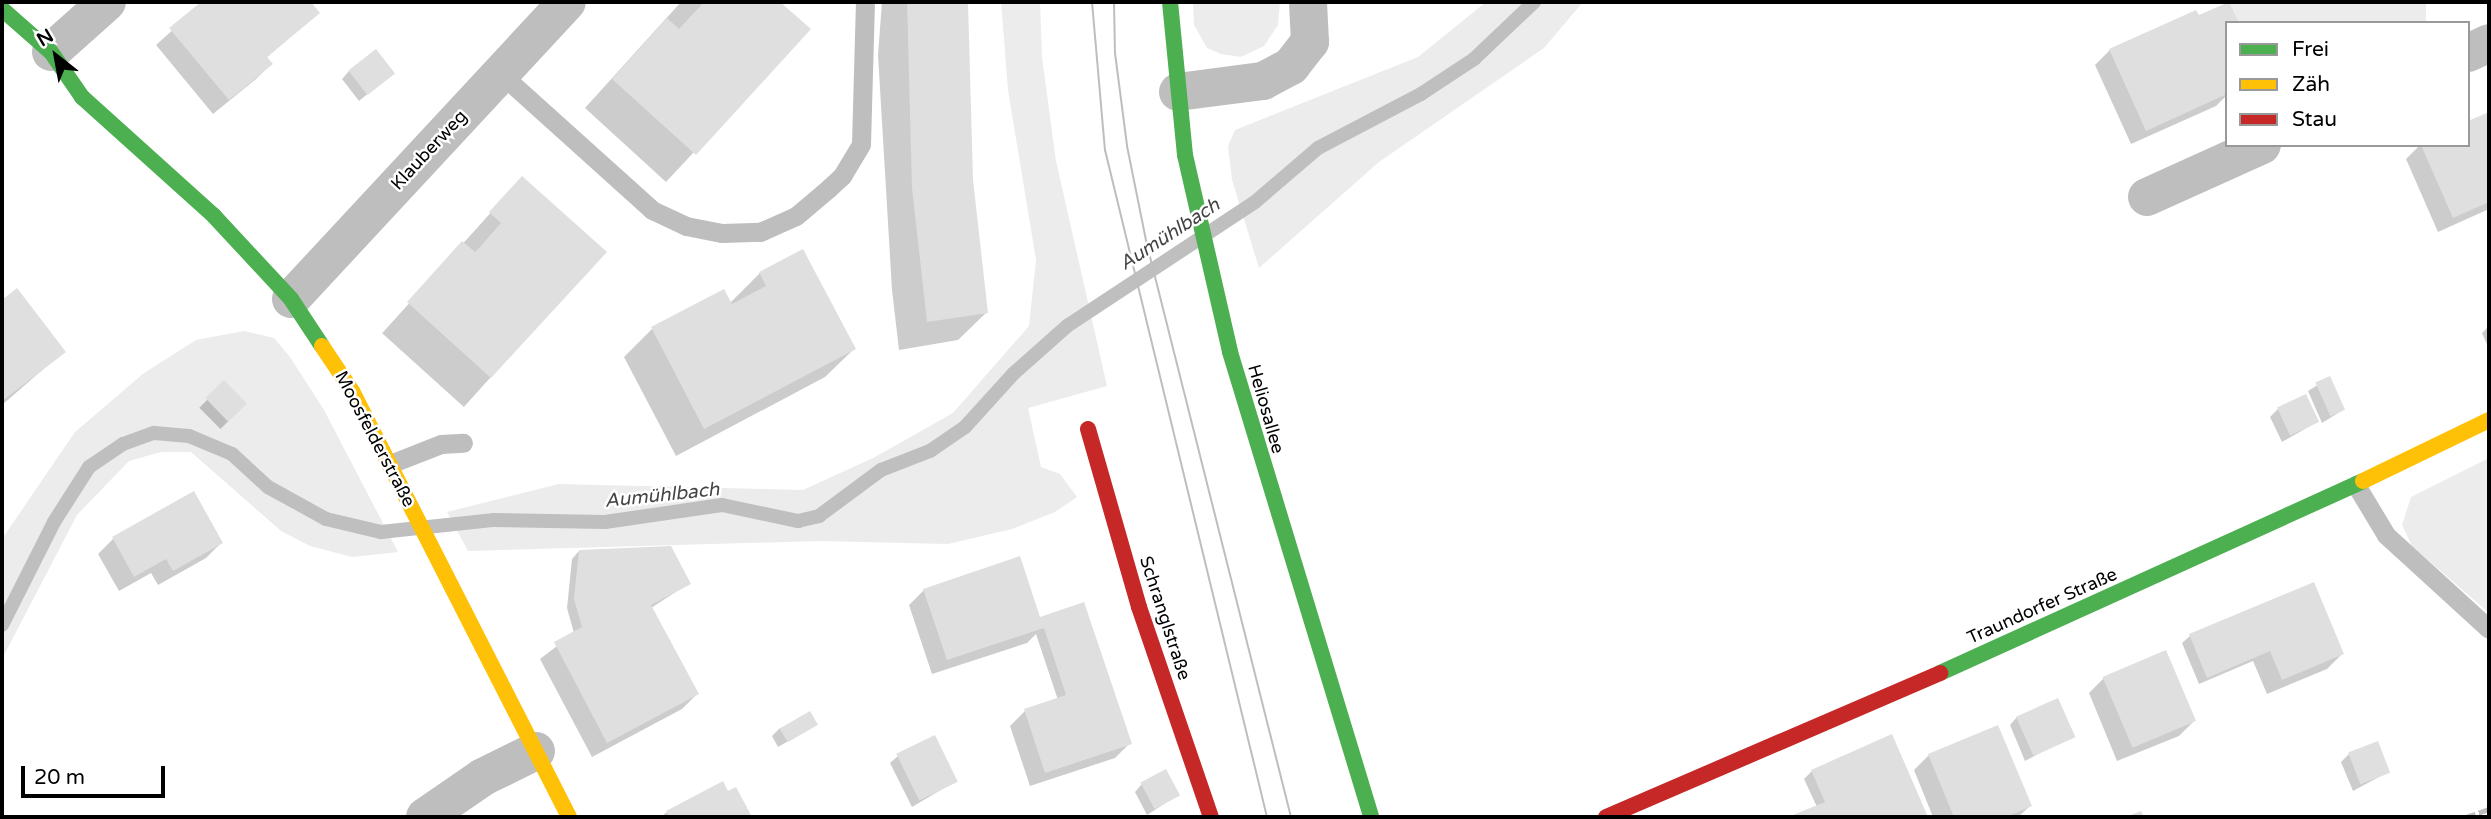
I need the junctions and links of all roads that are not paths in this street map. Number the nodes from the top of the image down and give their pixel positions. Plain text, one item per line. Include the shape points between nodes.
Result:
1 (107, 2) edge
2 (567, 2) edge
3 (865, 2) edge
4 (1170, 2) edge
5 (1308, 2) edge
6 (2, 9) edge
7 (2489, 43) edge
8 (51, 52) junction
9 (2470, 52) edge
10 (500, 73) junction
11 (1178, 92) junction
12 (2258, 147) edge
13 (2147, 197) dead end
14 (290, 299) junction
15 (2489, 420) edge
16 (1088, 429) dead end
17 (463, 443) dead end
18 (390, 464) junction
19 (2356, 485) junction
20 (2489, 629) edge
21 (536, 751) junction
22 (425, 817) edge
23 (569, 817) edge
24 (1211, 817) edge
25 (1371, 817) edge
26 (1606, 817) edge

1 - 8 street
2 - 10 street, Klauberweg
3 - 10 lane via 860,144 842,176 829,188 796,216 760,232 710,231 652,210
4 - 11 street, Heliosallee
5 - 11 street via 1310,42 1291,66 1263,81
6 - 8 street, Moosfelderstraße
7 - 9 street
8 - 14 street, Moosfelderstraße via 82,97 214,216
10 - 14 street, Klauberweg
11 - 25 street, Heliosallee via 1196,209 1264,472
12 - 13 street
14 - 18 street, Moosfelderstraße via 352,391
15 - 19 street, Traundorfer Straße
16 - 24 street, Schranglstraße via 1139,607
17 - 18 lane via 442,444
18 - 21 street, Moosfelderstraße
19 - 20 lane via 2386,536
19 - 26 street, Traundorfer Straße via 1756,756
21 - 22 street via 483,777
21 - 23 street, Moosfelderstraße

